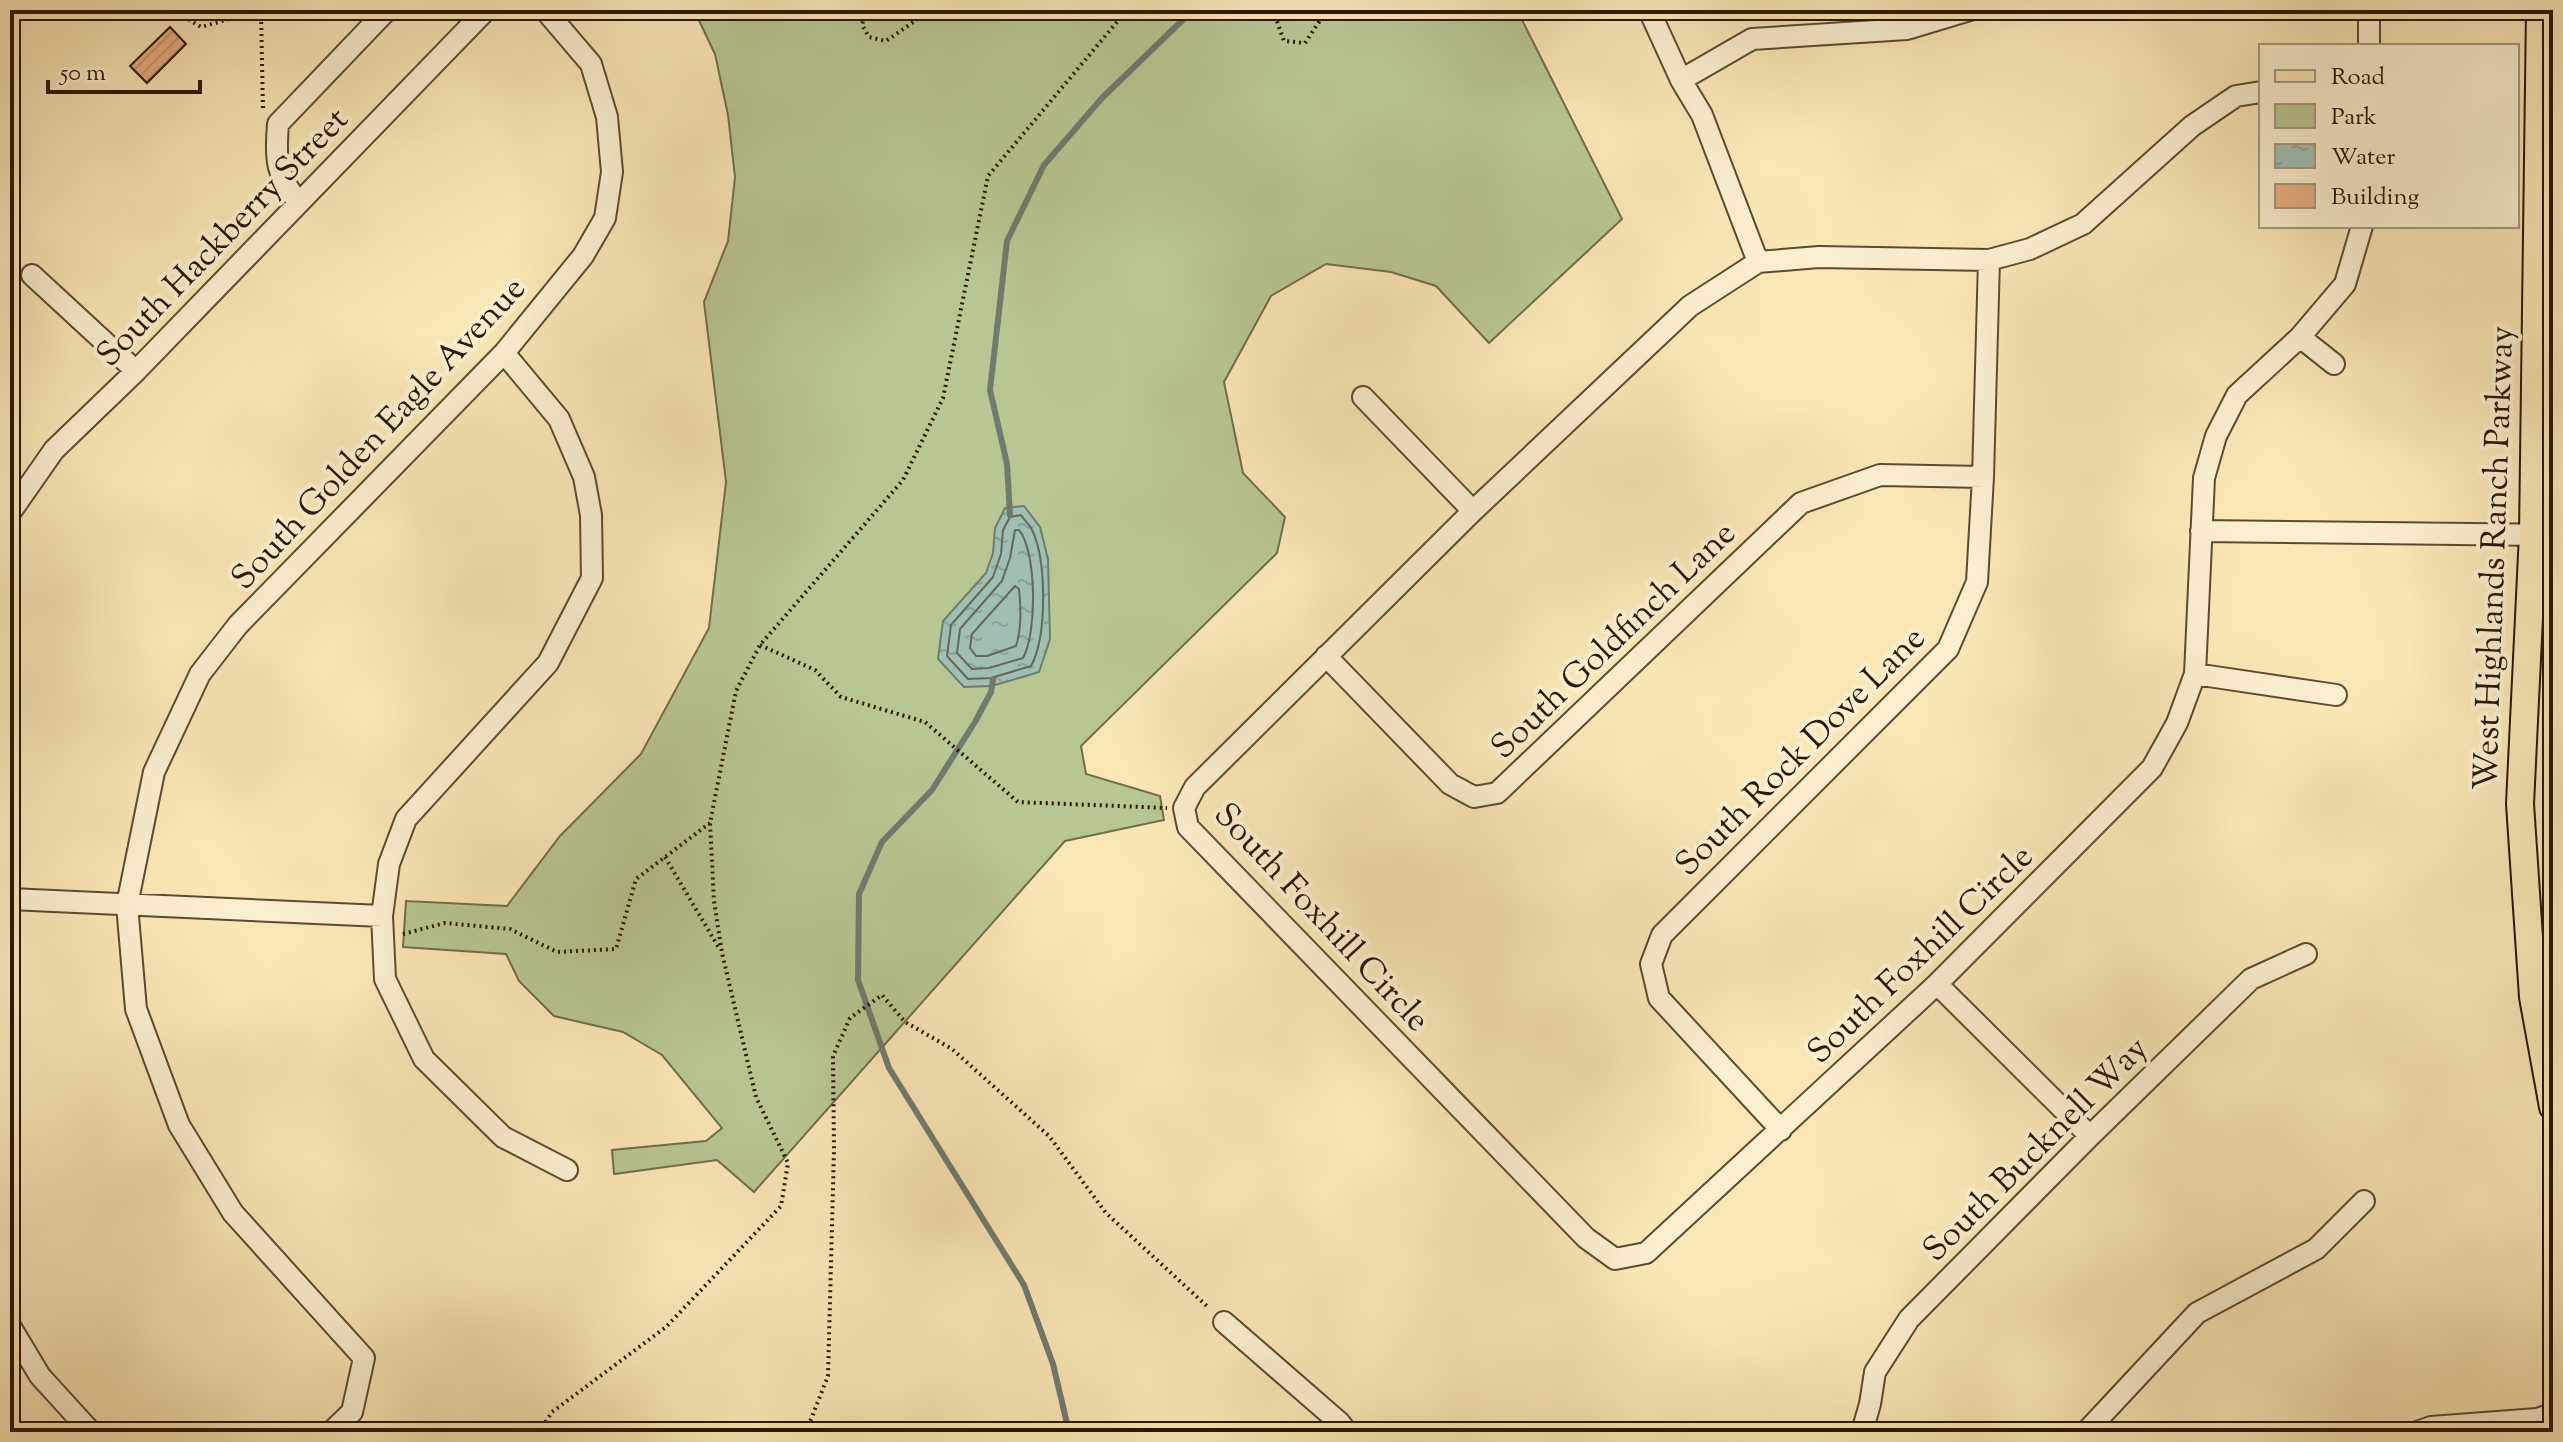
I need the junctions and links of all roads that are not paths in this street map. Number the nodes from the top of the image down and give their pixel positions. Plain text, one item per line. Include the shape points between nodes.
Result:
1 (387, 10) edge
2 (486, 10) edge
3 (545, 10) edge
4 (1649, 10) edge
5 (1970, 10) edge
6 (2369, 10) edge
7 (2540, 10) edge
8 (2369, 44) edge
9 (1681, 80) junction
10 (2259, 92) edge
11 (299, 203) junction
12 (2361, 228) edge
13 (1989, 260) junction
14 (1758, 262) junction
15 (32, 275) dead end
16 (2300, 337) junction
17 (504, 353) junction
18 (2334, 364) dead end
19 (136, 371) junction
20 (1363, 397) dead end
21 (1983, 477) junction
22 (1473, 511) junction
23 (10, 513) edge
24 (2201, 531) junction
25 (2543, 535) edge
26 (1326, 656) junction
27 (2195, 674) junction
28 (2336, 695) dead end
29 (10, 899) edge
30 (127, 905) junction
31 (382, 916) junction
32 (2306, 954) dead end
33 (1937, 984) junction
34 (2553, 1107) edge
35 (1781, 1130) junction
36 (2090, 1136) junction
37 (567, 1170) dead end
38 (2364, 1201) dead end
39 (1224, 1322) road end
40 (10, 1326) edge
41 (2553, 1414) edge
42 (91, 1432) edge
43 (331, 1432) edge
44 (1347, 1432) edge
45 (1862, 1432) edge
46 (2086, 1432) edge
47 (2417, 1432) edge

1 - 11 street via 278,124 276,155 283,183
2 - 11 street, South Hackberry Street
3 - 17 street, South Golden Eagle Avenue via 591,64 607,117 612,172 605,218 583,256
4 - 9 street
5 - 9 street via 1907,29 1752,39
6 - 8 street
7 - 25 main road, West Highlands Ranch Parkway
9 - 14 street via 1702,115
10 - 13 street, South Foxhill Circle via 2236,96 2192,126 2083,224 2030,249
11 - 19 street, South Hackberry Street
12 - 16 street, South Foxhill Circle via 2345,284
13 - 14 street, South Foxhill Circle via 1819,257
13 - 21 street, South Rock Dove Lane
14 - 22 street, South Foxhill Circle via 1690,306
15 - 19 street
16 - 18 street
16 - 24 street, South Foxhill Circle via 2237,395 2216,436 2204,478
17 - 30 street, South Golden Eagle Avenue via 238,625 200,674 154,772
17 - 31 street via 559,419 584,477 592,578 548,663 406,819 389,864
19 - 23 street, South Hackberry Street via 54,450
20 - 22 street
21 - 26 street, South Goldfinch Lane via 1880,475 1801,503 1497,793 1474,797 1450,784
21 - 35 street, South Rock Dove Lane via 1977,582 1948,649 1662,935 1651,964 1659,998
22 - 26 street, South Foxhill Circle
24 - 25 street
24 - 27 street, South Foxhill Circle
25 - 34 main road, West Highlands Ranch Parkway via 2520,804 2533,997
26 - 35 street, South Foxhill Circle via 1195,787 1184,808 1188,827 1586,1238 1615,1259 1646,1253
27 - 28 street
27 - 33 street, South Foxhill Circle via 2177,723 2152,768
29 - 30 street
30 - 31 street
30 - 43 street, South Golden Eagle Avenue via 136,1009 179,1125 233,1213 364,1358 352,1412
31 - 37 street via 385,979 424,1059 503,1137
32 - 36 street, South Bucknell Way via 2251,979
33 - 35 street, South Foxhill Circle
33 - 36 street
36 - 45 street, South Bucknell Way via 1909,1319 1875,1372
38 - 46 street via 2316,1249 2197,1313
39 - 44 street
40 - 42 street via 40,1376
41 - 47 street

